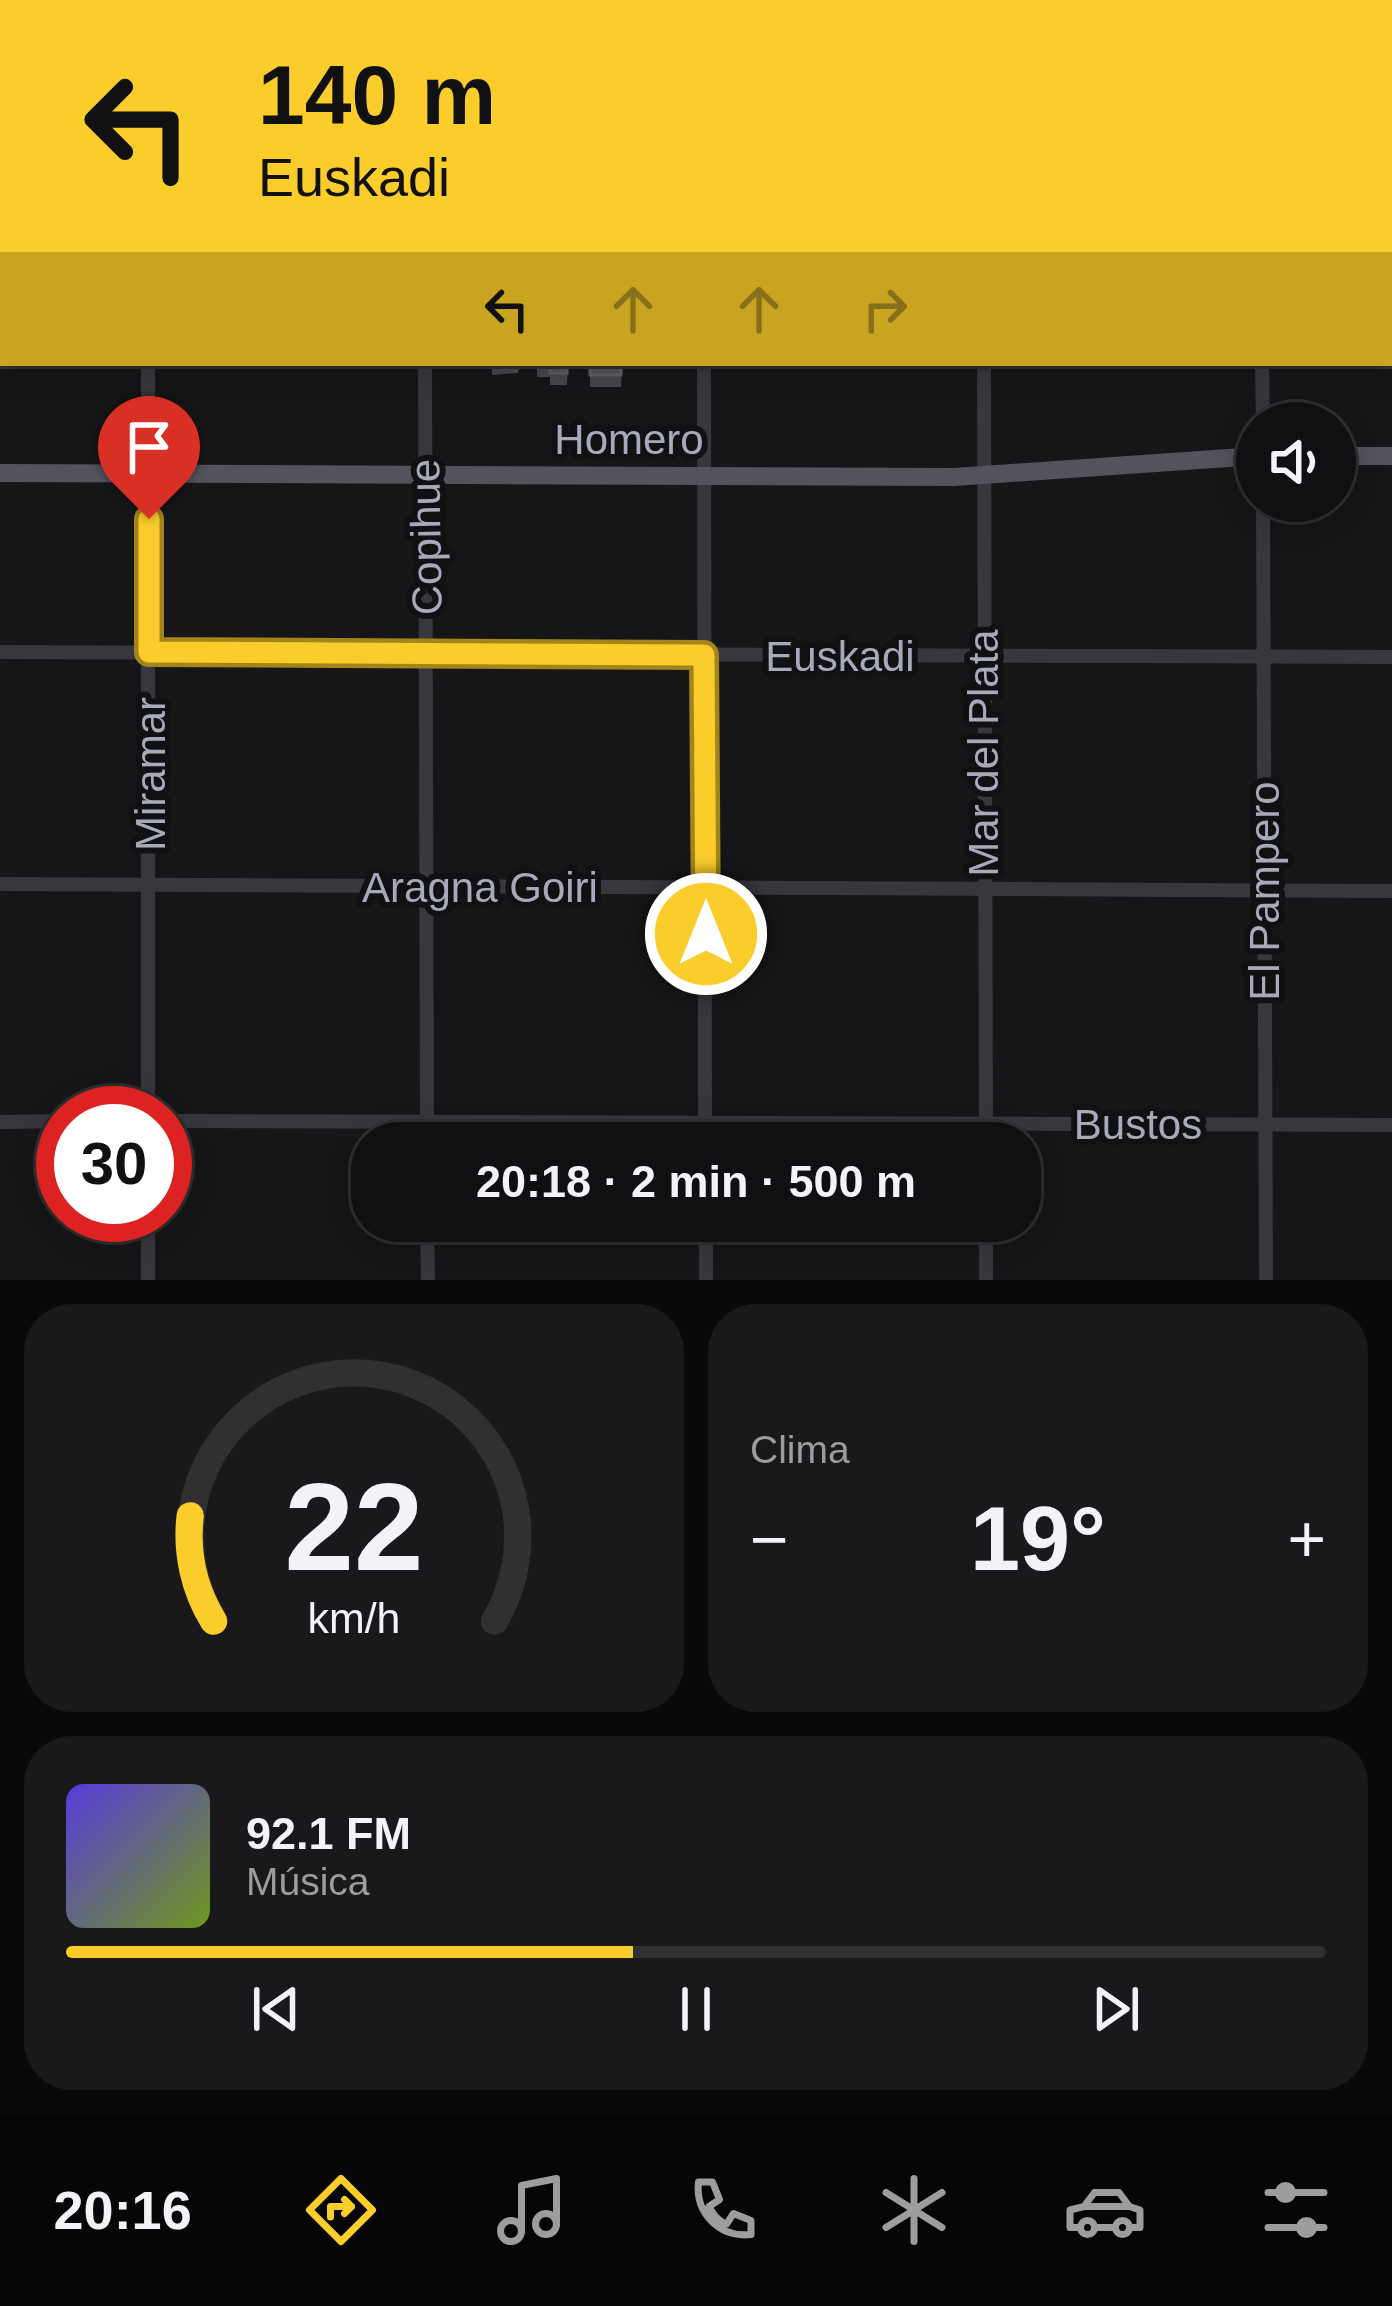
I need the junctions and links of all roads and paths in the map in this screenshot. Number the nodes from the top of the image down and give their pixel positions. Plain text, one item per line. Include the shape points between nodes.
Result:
1 (148, 366) edge
2 (424, 366) edge
3 (704, 366) edge
4 (984, 366) edge
5 (1262, 366) edge
6 (1263, 402) edge
7 (1356, 456) edge
8 (1392, 456) edge
9 (1236, 458) edge
10 (0, 473) edge
11 (149, 474) junction
12 (704, 475) junction
13 (424, 476) junction
14 (985, 476) junction
15 (1263, 522) edge
16 (0, 652) edge
17 (149, 652) junction
18 (427, 654) junction
19 (704, 655) junction
20 (1263, 656) junction
21 (982, 657) junction
22 (1392, 657) edge
23 (0, 884) edge
24 (150, 886) junction
25 (706, 886) junction
26 (426, 888) junction
27 (984, 889) junction
28 (1263, 890) junction
29 (1392, 891) edge
30 (148, 1086) edge
31 (36, 1121) edge
32 (192, 1121) edge
33 (0, 1122) edge
34 (427, 1122) joint
35 (705, 1122) edge
36 (986, 1122) edge
37 (1041, 1124) edge
38 (1265, 1124) junction
39 (1392, 1125) edge
40 (148, 1242) edge
41 (427, 1242) edge
42 (706, 1242) edge
43 (986, 1242) edge
44 (148, 1280) edge
45 (428, 1280) edge
46 (706, 1280) edge
47 (986, 1280) edge
48 (1266, 1280) edge

1 - 11 street, Miramar
2 - 13 street, Copihue
3 - 12 street
4 - 14 street, Mar del Plata
5 - 6 street
7 - 8 main road
9 - 14 main road, Homero
10 - 11 main road, Homero
11 - 13 main road, Homero
11 - 17 street, Miramar
12 - 13 main road, Homero
12 - 14 main road, Homero
12 - 19 street
13 - 18 street, Copihue
14 - 21 street, Mar del Plata
15 - 20 street, El Pampero
16 - 17 street, Euskadi
17 - 18 street, Euskadi
17 - 24 street, Miramar
18 - 19 street, Euskadi
18 - 26 street, Copihue
19 - 21 street, Euskadi
19 - 25 street
20 - 21 street, Euskadi
20 - 22 street, Euskadi
20 - 28 street, El Pampero
21 - 27 street, Mar del Plata
23 - 24 street, Aragna Goiri
24 - 26 street, Aragna Goiri
24 - 30 street, Miramar
25 - 26 street, Aragna Goiri
25 - 27 street, Aragna Goiri
25 - 35 street
26 - 34 street, Copihue
27 - 28 street, Aragna Goiri
27 - 36 street, Mar del Plata
28 - 29 street, Aragna Goiri
28 - 38 street, El Pampero
31 - 33 street
32 - 34 street, Bustos
37 - 38 street, Bustos
38 - 39 street, Bustos
38 - 48 street, El Pampero
40 - 44 street
41 - 45 street
42 - 46 street
43 - 47 street

